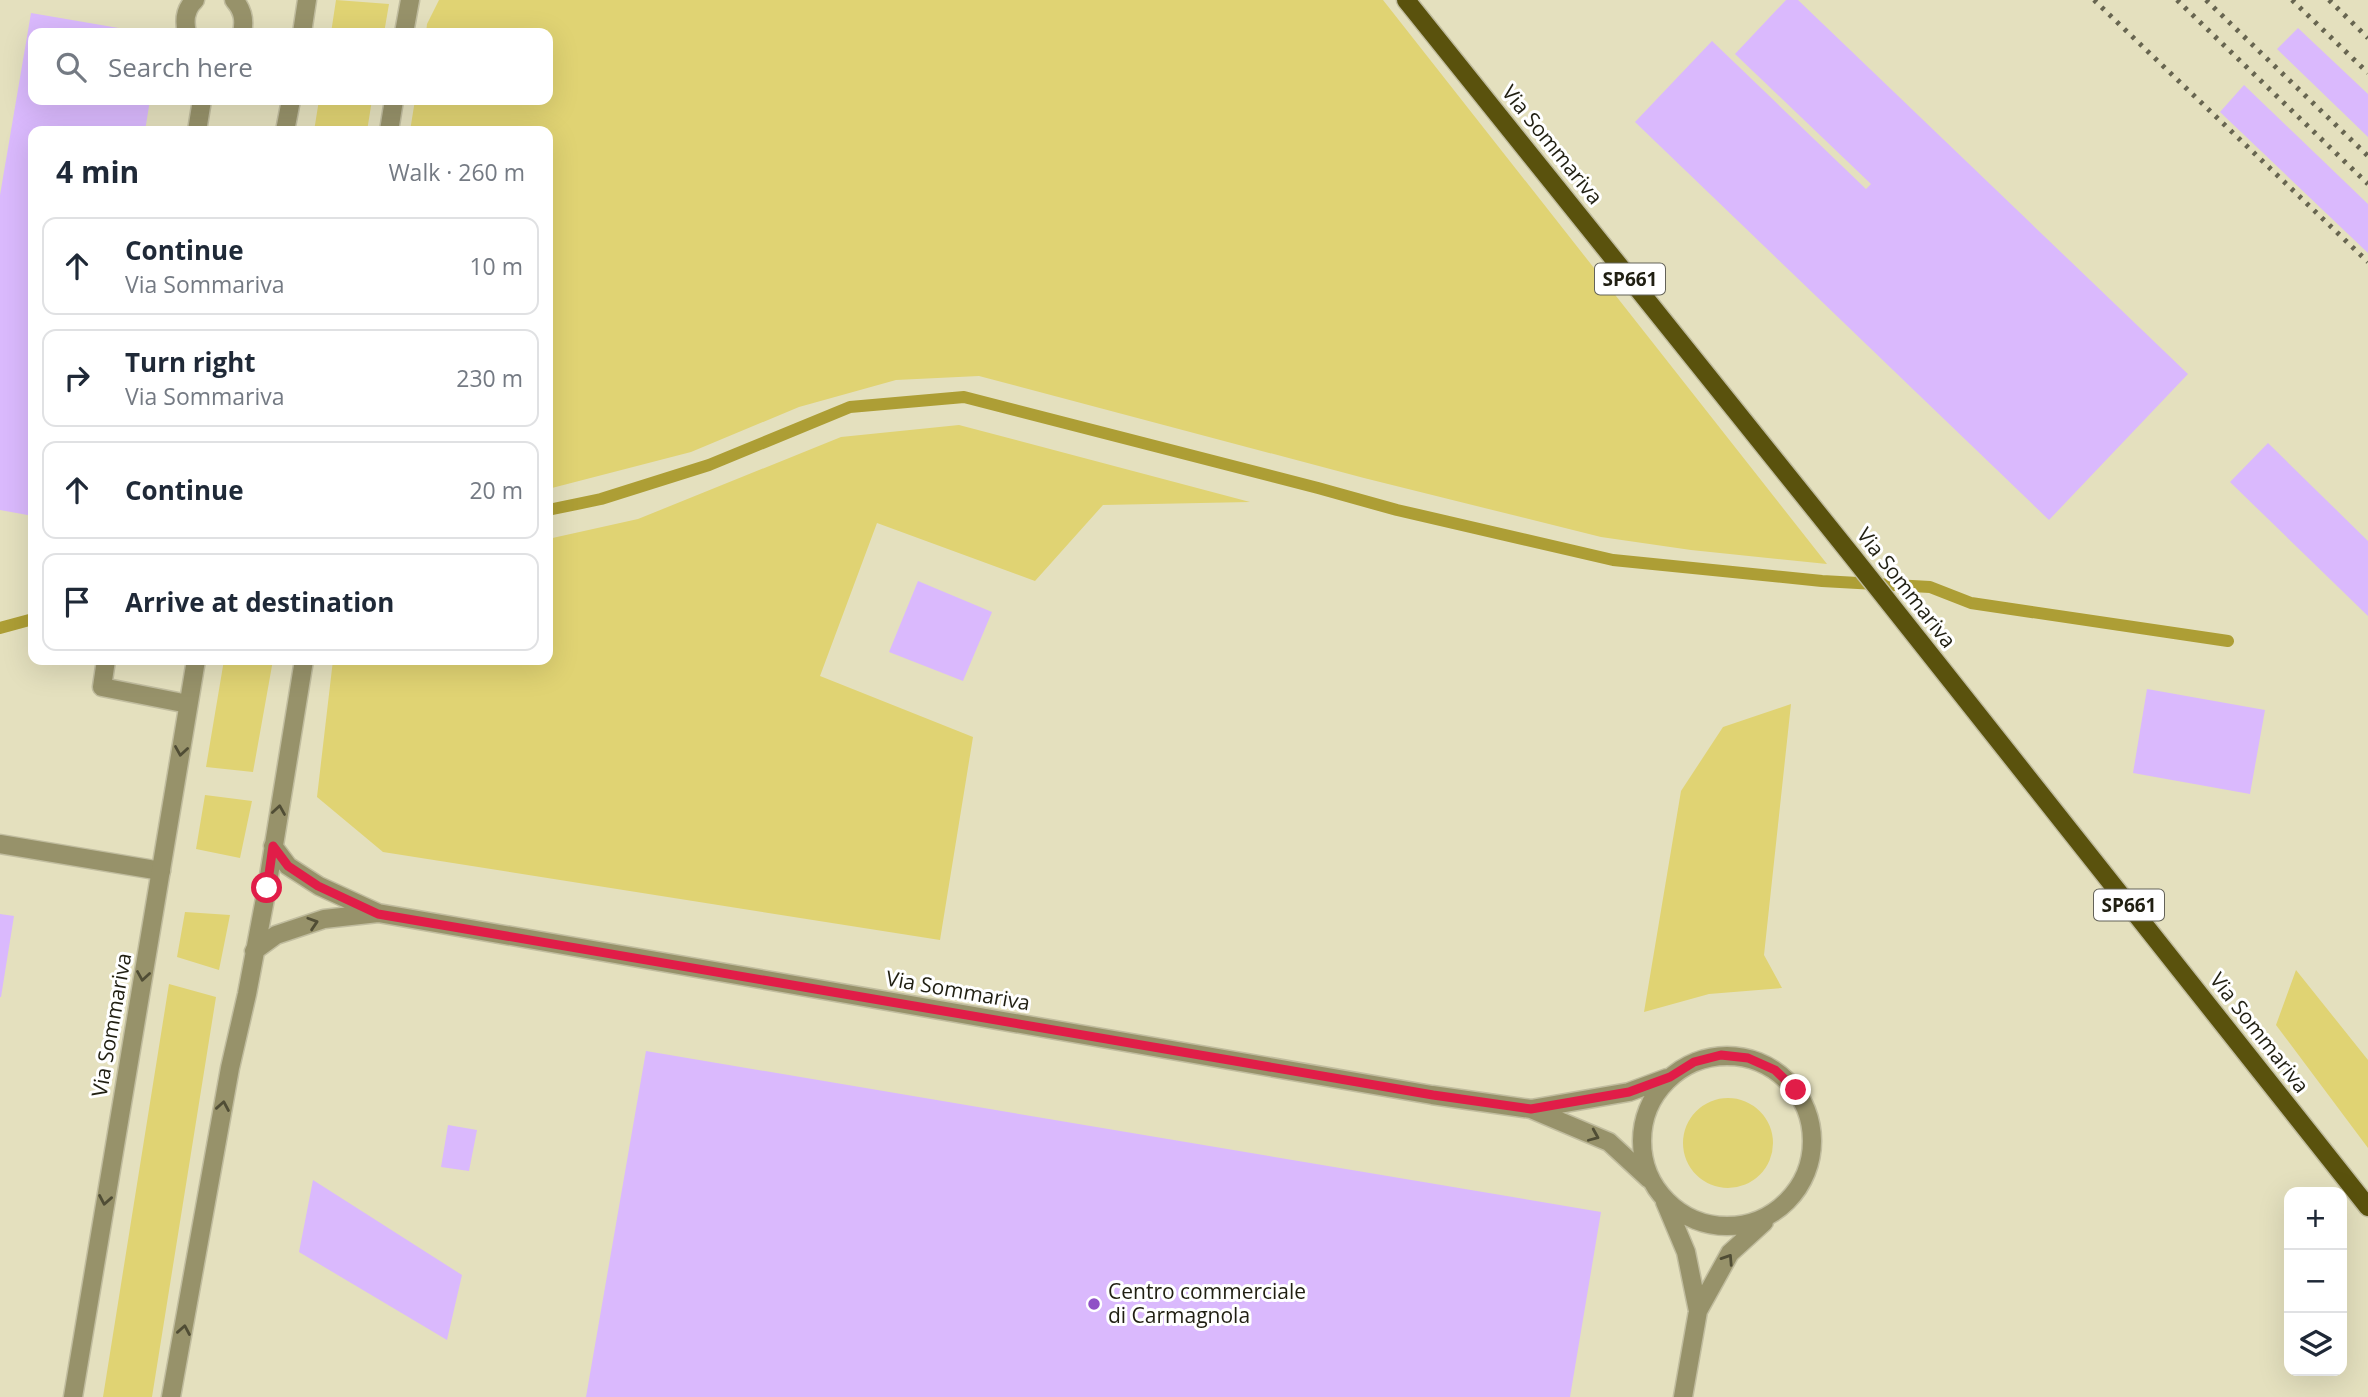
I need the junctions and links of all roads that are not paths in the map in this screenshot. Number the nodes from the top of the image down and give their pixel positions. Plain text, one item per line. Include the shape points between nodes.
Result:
1 (195, 0) edge
2 (234, 0) edge
3 (307, 0) edge
4 (410, 0) edge
5 (1406, 0) edge
6 (186, 28) edge
7 (243, 28) edge
8 (303, 28) edge
9 (405, 28) edge
10 (201, 105) edge
11 (290, 105) edge
12 (393, 105) edge
13 (198, 126) edge
14 (286, 126) edge
15 (390, 126) edge
16 (105, 665) edge
17 (195, 665) edge
18 (302, 665) edge
19 (188, 704) junction
20 (0, 844) edge
21 (273, 846) junction
22 (161, 871) junction
23 (378, 914) junction
24 (254, 951) junction
25 (1670, 1077) junction
26 (1531, 1109) junction
27 (1650, 1179) junction
28 (1665, 1202) junction
29 (2368, 1207) edge
30 (1770, 1216) junction
31 (1698, 1311) junction
32 (73, 1397) edge
33 (171, 1397) edge
34 (1684, 1397) edge

1 - 6 street via 186,13
2 - 7 street via 242,10
3 - 8 street
4 - 9 street
5 - 29 main road, Via Sommariva / SP661
10 - 13 street
11 - 14 street
12 - 15 street
16 - 19 street via 102,687
17 - 19 street, Via Sommariva
21 -> 18 street
19 -> 22 street, Via Sommariva
20 - 22 street
21 - 23 street, Via Sommariva via 288,866 318,886
21 - 24 street
22 -> 32 street, Via Sommariva
24 -> 23 street, Via Sommariva via 276,935 324,919
23 - 26 street, Via Sommariva
33 -> 24 street
25 - 26 street, Via Sommariva via 1629,1092
25 - 27 street via 1653,1098 1643,1125 1641,1152
25 - 30 street via 1694,1062 1721,1055 1748,1058 1775,1070 1796,1090 1809,1115 1813,1144 1802,1181
26 -> 27 street, Via Sommariva via 1609,1142
27 - 28 street
28 - 30 street via 1688,1218 1714,1226 1743,1226
28 - 31 street via 1686,1252
31 -> 30 street via 1730,1253
31 - 34 street

